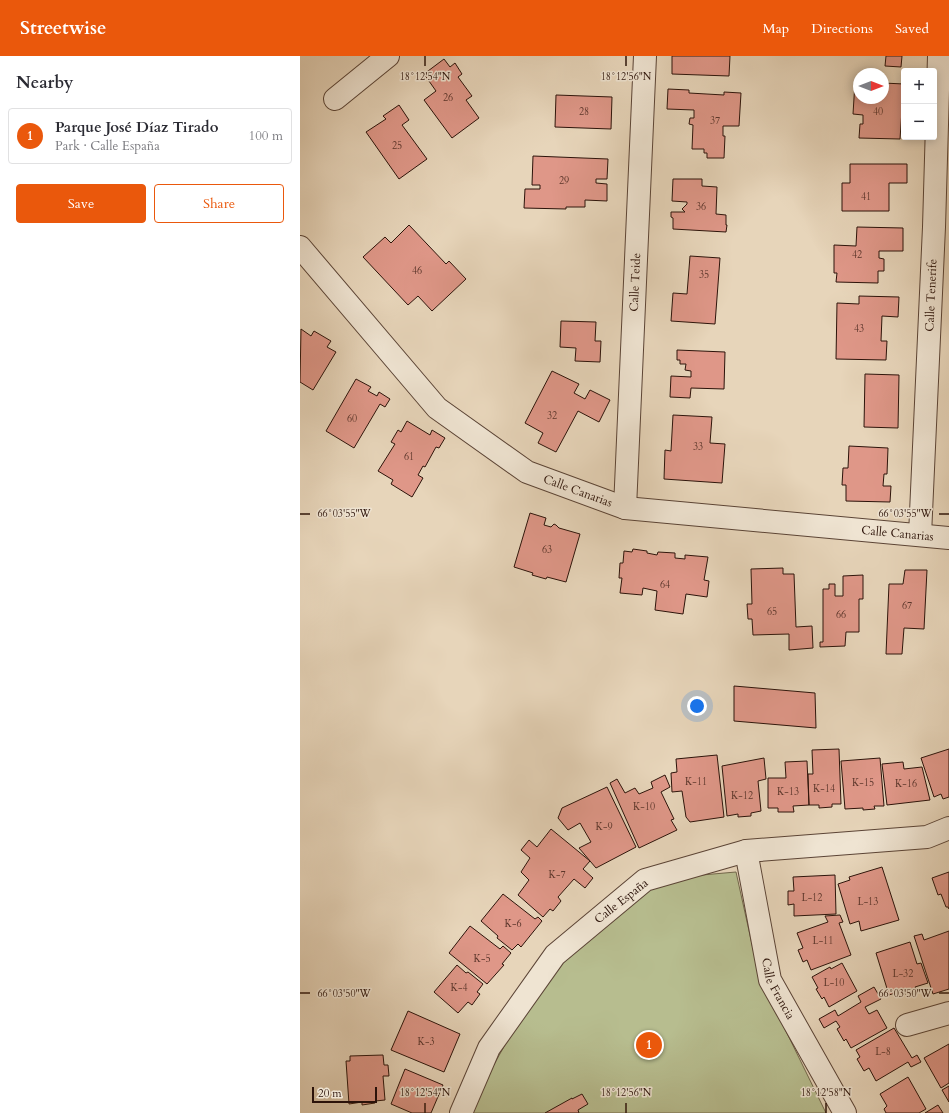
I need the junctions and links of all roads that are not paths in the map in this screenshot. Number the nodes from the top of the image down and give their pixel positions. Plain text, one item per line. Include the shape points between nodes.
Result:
1 (388, 56) edge
2 (645, 56) edge
3 (939, 56) edge
4 (335, 99) dead end
5 (942, 227) edge
6 (300, 247) edge
7 (625, 508) junction
8 (920, 535) junction
9 (949, 538) edge
10 (949, 828) edge
11 (746, 851) junction
12 (949, 1013) edge
13 (907, 1025) dead end
14 (460, 1113) edge
15 (846, 1113) edge

1 - 4 street
2 - 7 street, Calle Teide
3 - 5 street, Calle Tenerife
5 - 8 street, Calle Tenerife
6 - 7 street, Calle Canarias via 437,408 527,472
7 - 8 street, Calle Canarias
8 - 9 street, Calle Canarias
10 - 11 street, Calle España via 927,837
11 - 14 street, Calle España via 645,880 555,955 489,1048
11 - 15 street, Calle Francia via 770,980
12 - 13 street

